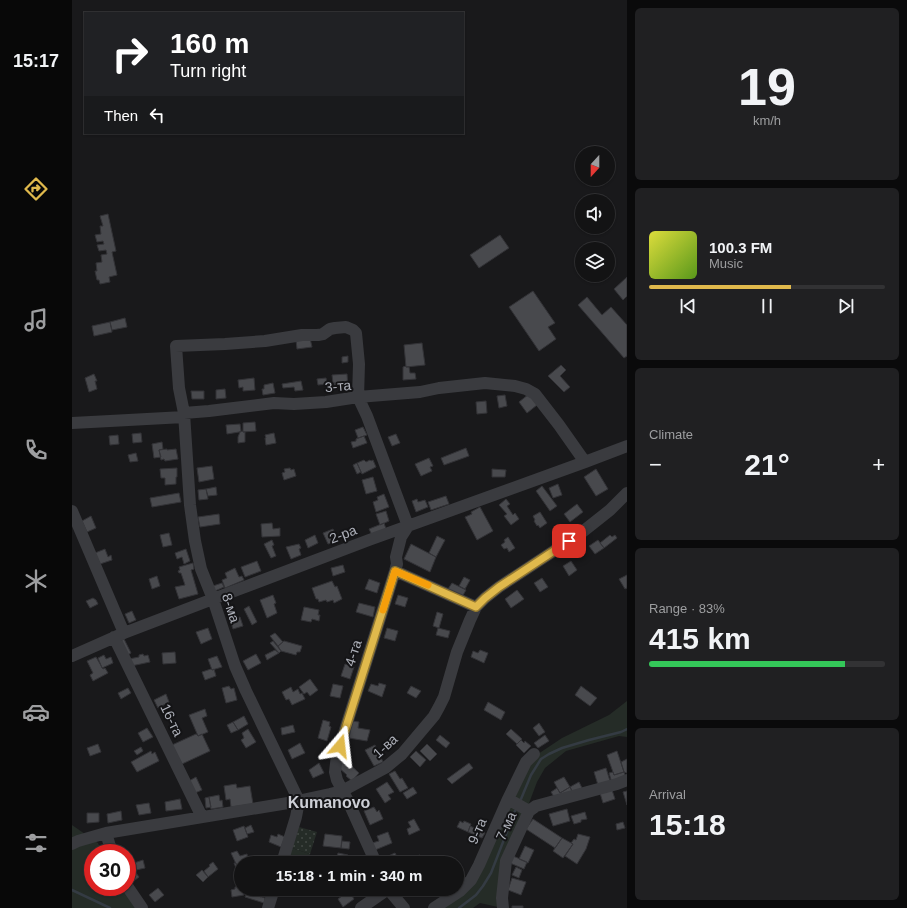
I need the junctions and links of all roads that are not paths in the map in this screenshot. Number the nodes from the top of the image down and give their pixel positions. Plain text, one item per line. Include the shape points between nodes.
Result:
1 (358, 397) junction
2 (184, 415) junction
3 (72, 424) edge
4 (627, 446) edge
5 (585, 462) junction
6 (627, 493) edge
7 (72, 511) edge
8 (408, 526) junction
9 (395, 571) junction
10 (213, 599) junction
11 (476, 607) junction
12 (119, 635) junction
13 (72, 656) edge
14 (534, 754) dead end
15 (627, 780) edge
16 (342, 791) junction
17 (508, 799) junction
18 (299, 801) junction
19 (529, 811) junction
20 (202, 817) junction
21 (106, 833) junction
22 (72, 844) edge
23 (109, 844) edge
24 (284, 856) edge
25 (373, 856) edge
26 (134, 896) edge
27 (272, 896) edge
28 (378, 896) edge
29 (394, 896) edge
30 (142, 908) edge
31 (268, 908) edge
32 (361, 908) edge
33 (404, 908) edge
34 (434, 908) edge
35 (503, 908) edge

1 - 2 street, 3-та via 326,402 274,403
1 - 2 street, 8-ма via 359,364 356,333 346,327 330,329 318,335 265,341 176,346
1 - 5 street via 485,383 516,386 535,394
1 - 8 street, 3-та
2 - 3 street, 3-та
2 - 10 street, 8-ма via 195,541 201,569
4 - 5 street, 2-ра
5 - 8 street, 2-ра
6 - 11 street, 1-ва via 581,533 499,587
7 - 12 street, 16-та
8 - 9 street, 4-та via 401,537
8 - 10 street, 2-ра
9 - 11 street
9 - 16 street, 4-та via 337,755 336,780
10 - 12 street, 2-ра
10 - 18 street, 8-ма via 240,678
11 - 16 street, 1-ва via 457,652 444,697 434,716 402,754 385,768
12 - 13 street, 2-ра
12 - 20 street, 16-та
14 - 17 street, 9-та via 526,762
15 - 19 street, 7-ма via 536,806
16 - 18 street, 1-ва
16 - 25 street, 4-та
17 - 19 street
17 - 34 street, 9-та via 471,880 460,891
18 - 20 street, 1-ва
18 - 24 street
19 - 35 street, 7-ма via 506,861
20 - 21 street, 1-ва
21 - 22 street, 1-ва
21 - 23 street
26 - 30 street
27 - 31 street
28 - 32 street
29 - 33 street

